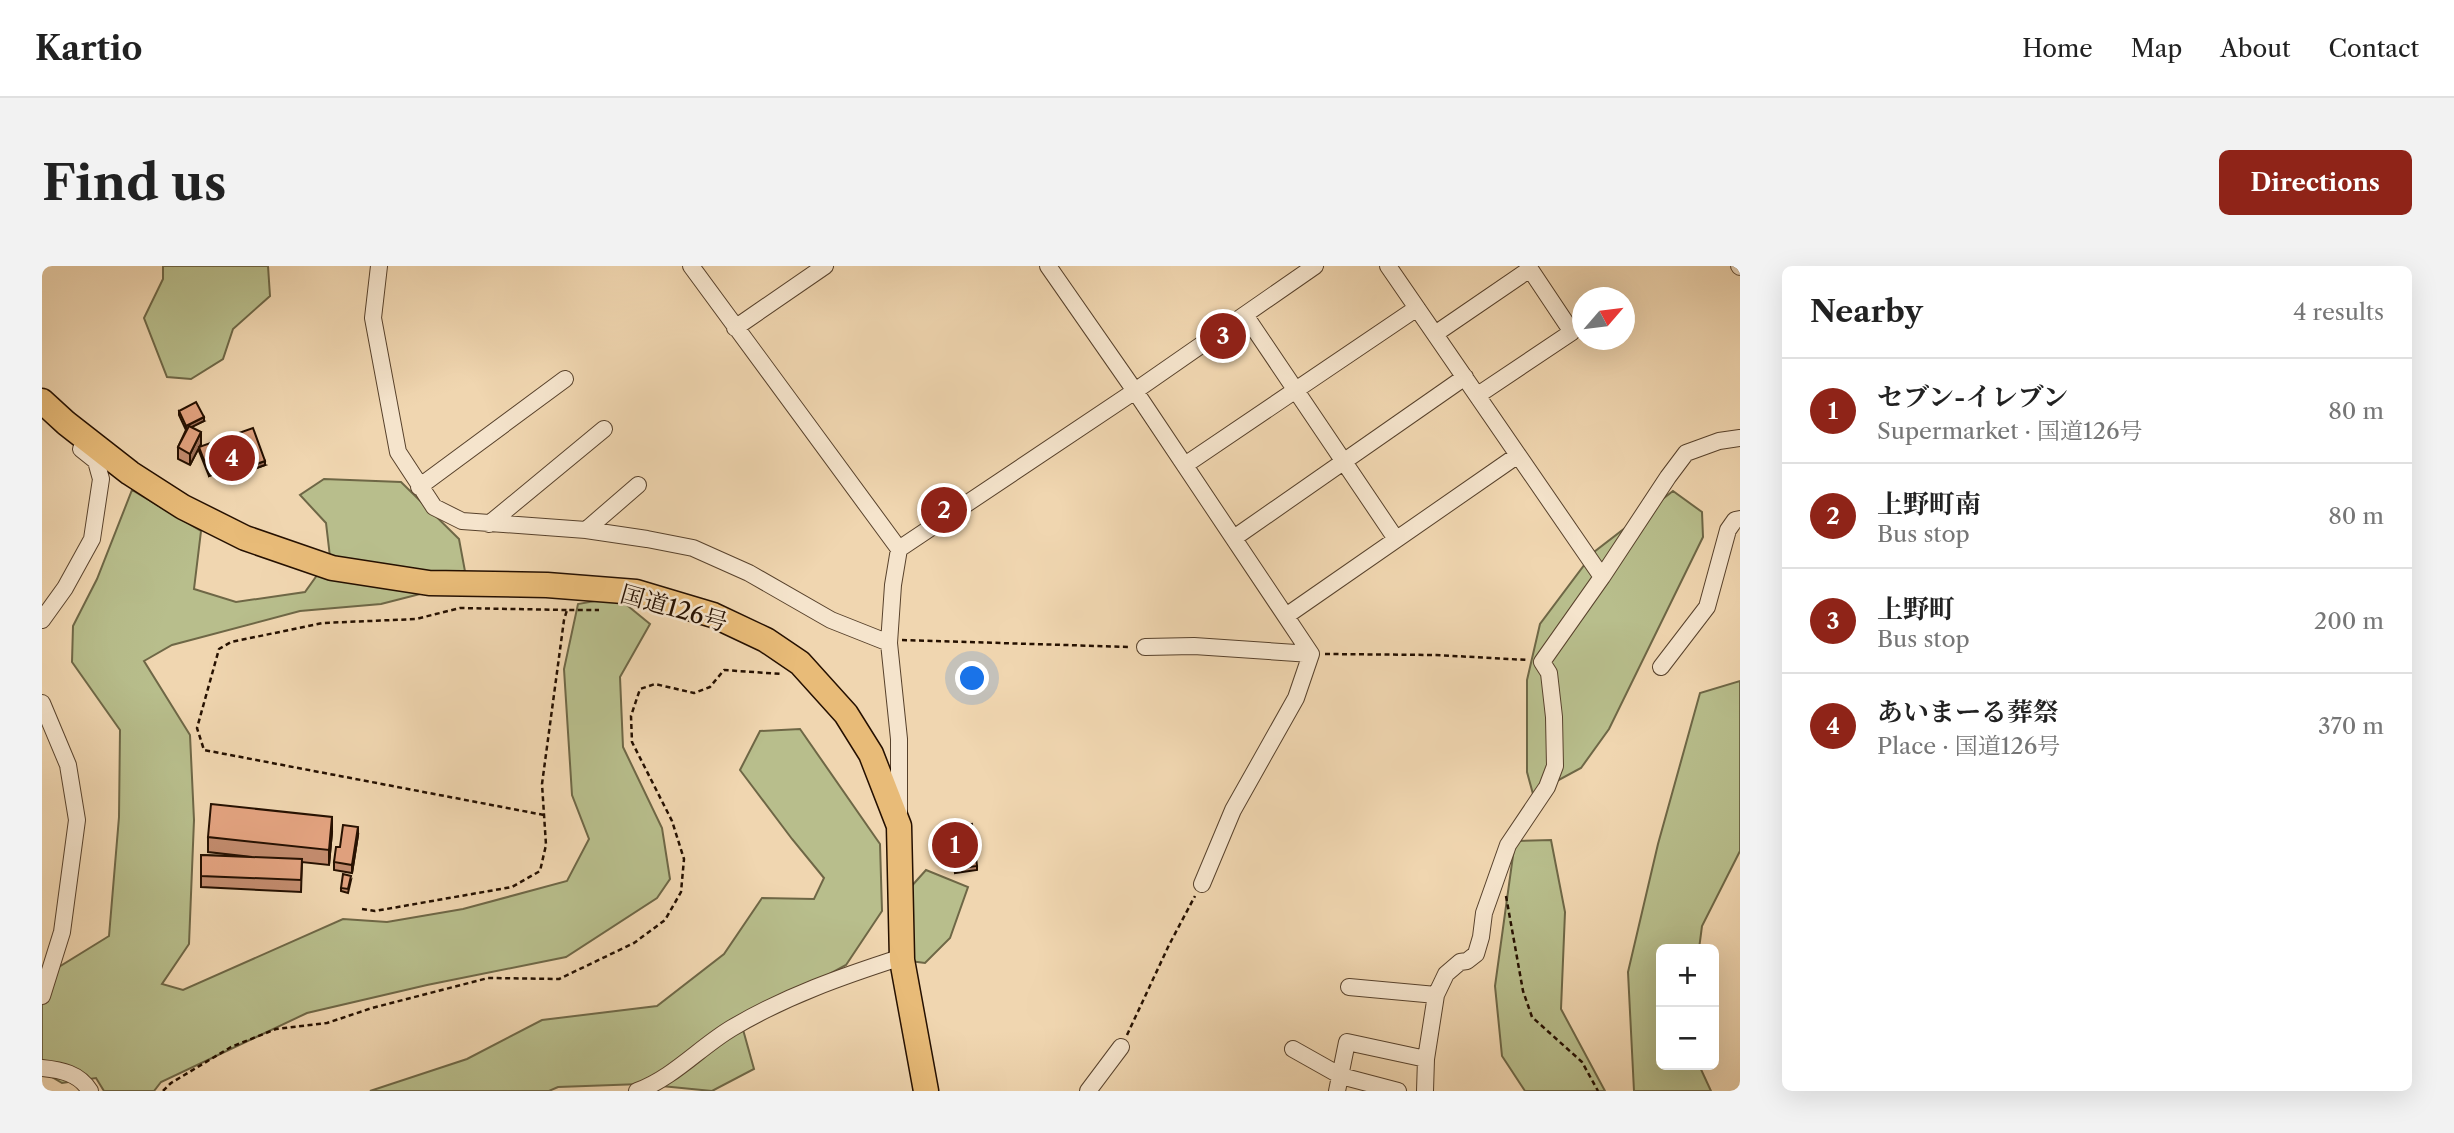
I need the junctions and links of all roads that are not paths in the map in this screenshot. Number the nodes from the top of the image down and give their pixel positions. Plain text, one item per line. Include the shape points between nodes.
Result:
1 (379, 266) edge
2 (691, 266) edge
3 (825, 266) edge
4 (1048, 266) edge
5 (1315, 266) edge
6 (1388, 266) edge
7 (1417, 308) junction
8 (1245, 315) junction
9 (735, 328) junction
10 (1435, 334) junction
11 (1465, 377) junction
12 (565, 379) dead end
13 (1135, 391) junction
14 (1296, 391) junction
15 (1478, 395) junction
16 (42, 401) edge
17 (66, 423) junction
18 (604, 429) dead end
19 (1740, 438) edge
20 (1518, 455) junction
21 (1344, 462) junction
22 (1185, 465) junction
23 (638, 485) dead end
24 (419, 487) junction
25 (1740, 519) edge
26 (489, 524) junction
27 (586, 530) junction
28 (1234, 538) junction
29 (1396, 539) junction
30 (899, 549) junction
31 (1602, 577) junction
32 (1286, 615) junction
33 (42, 620) edge
34 (889, 643) junction
35 (1145, 647) road end
36 (1311, 654) junction
37 (1661, 667) dead end
38 (42, 703) edge
39 (899, 826) junction
40 (1202, 884) road end
41 (902, 957) junction
42 (1349, 987) dead end
43 (1436, 995) junction
44 (42, 996) edge
45 (1121, 1047) road end
46 (1293, 1049) dead end
47 (1426, 1059) junction
48 (42, 1068) edge
49 (1339, 1083) edge
50 (90, 1091) edge
51 (637, 1091) edge
52 (926, 1091) edge
53 (1088, 1091) edge
54 (1398, 1091) edge
55 (1425, 1091) edge

1 - 24 street via 373,318 390,413 398,452
2 - 9 street
3 - 9 street
4 - 13 street
5 - 8 street
6 - 7 street
7 - 10 street
7 - 14 street
8 - 13 street
8 - 14 street
9 - 30 street
10 - 11 street
10 - 15 street via 1530,269 1572,332
11 - 15 street
11 - 21 street
12 - 24 street
13 - 22 street
13 - 30 street
14 - 21 street
14 - 22 street
15 - 20 street
16 - 17 highway, 国道126号
17 - 33 street via 61,432 96,461 100,479 92,539
17 - 39 highway, 国道126号 via 183,507 245,538 332,568 429,583 636,592 713,615 766,640 800,663 846,714 871,754
18 - 26 street
19 - 31 street via 1686,453
20 - 29 street
20 - 31 street
21 - 28 street
21 - 29 street
22 - 28 street
23 - 27 street
24 - 26 street via 434,507 462,522
25 - 37 street via 1728,530 1707,607
26 - 27 street
27 - 34 street via 693,548 831,620
28 - 32 street
29 - 32 street
30 - 34 street
31 - 43 street via 1542,662 1549,673 1554,717 1555,766 1547,787 1508,845 1484,913 1476,954 1446,974
32 - 36 street
34 - 39 street via 898,739
35 - 36 street
36 - 40 street via 1296,698 1233,810
38 - 44 street via 68,765 77,820 62,932
39 - 41 highway, 国道126号
41 - 51 street via 835,979 754,1015
41 - 52 highway, 国道126号
42 - 43 street
43 - 47 street
45 - 53 street
46 - 49 street
47 - 49 street via 1347,1042
47 - 55 street
48 - 50 street via 62,1070
49 - 54 street

